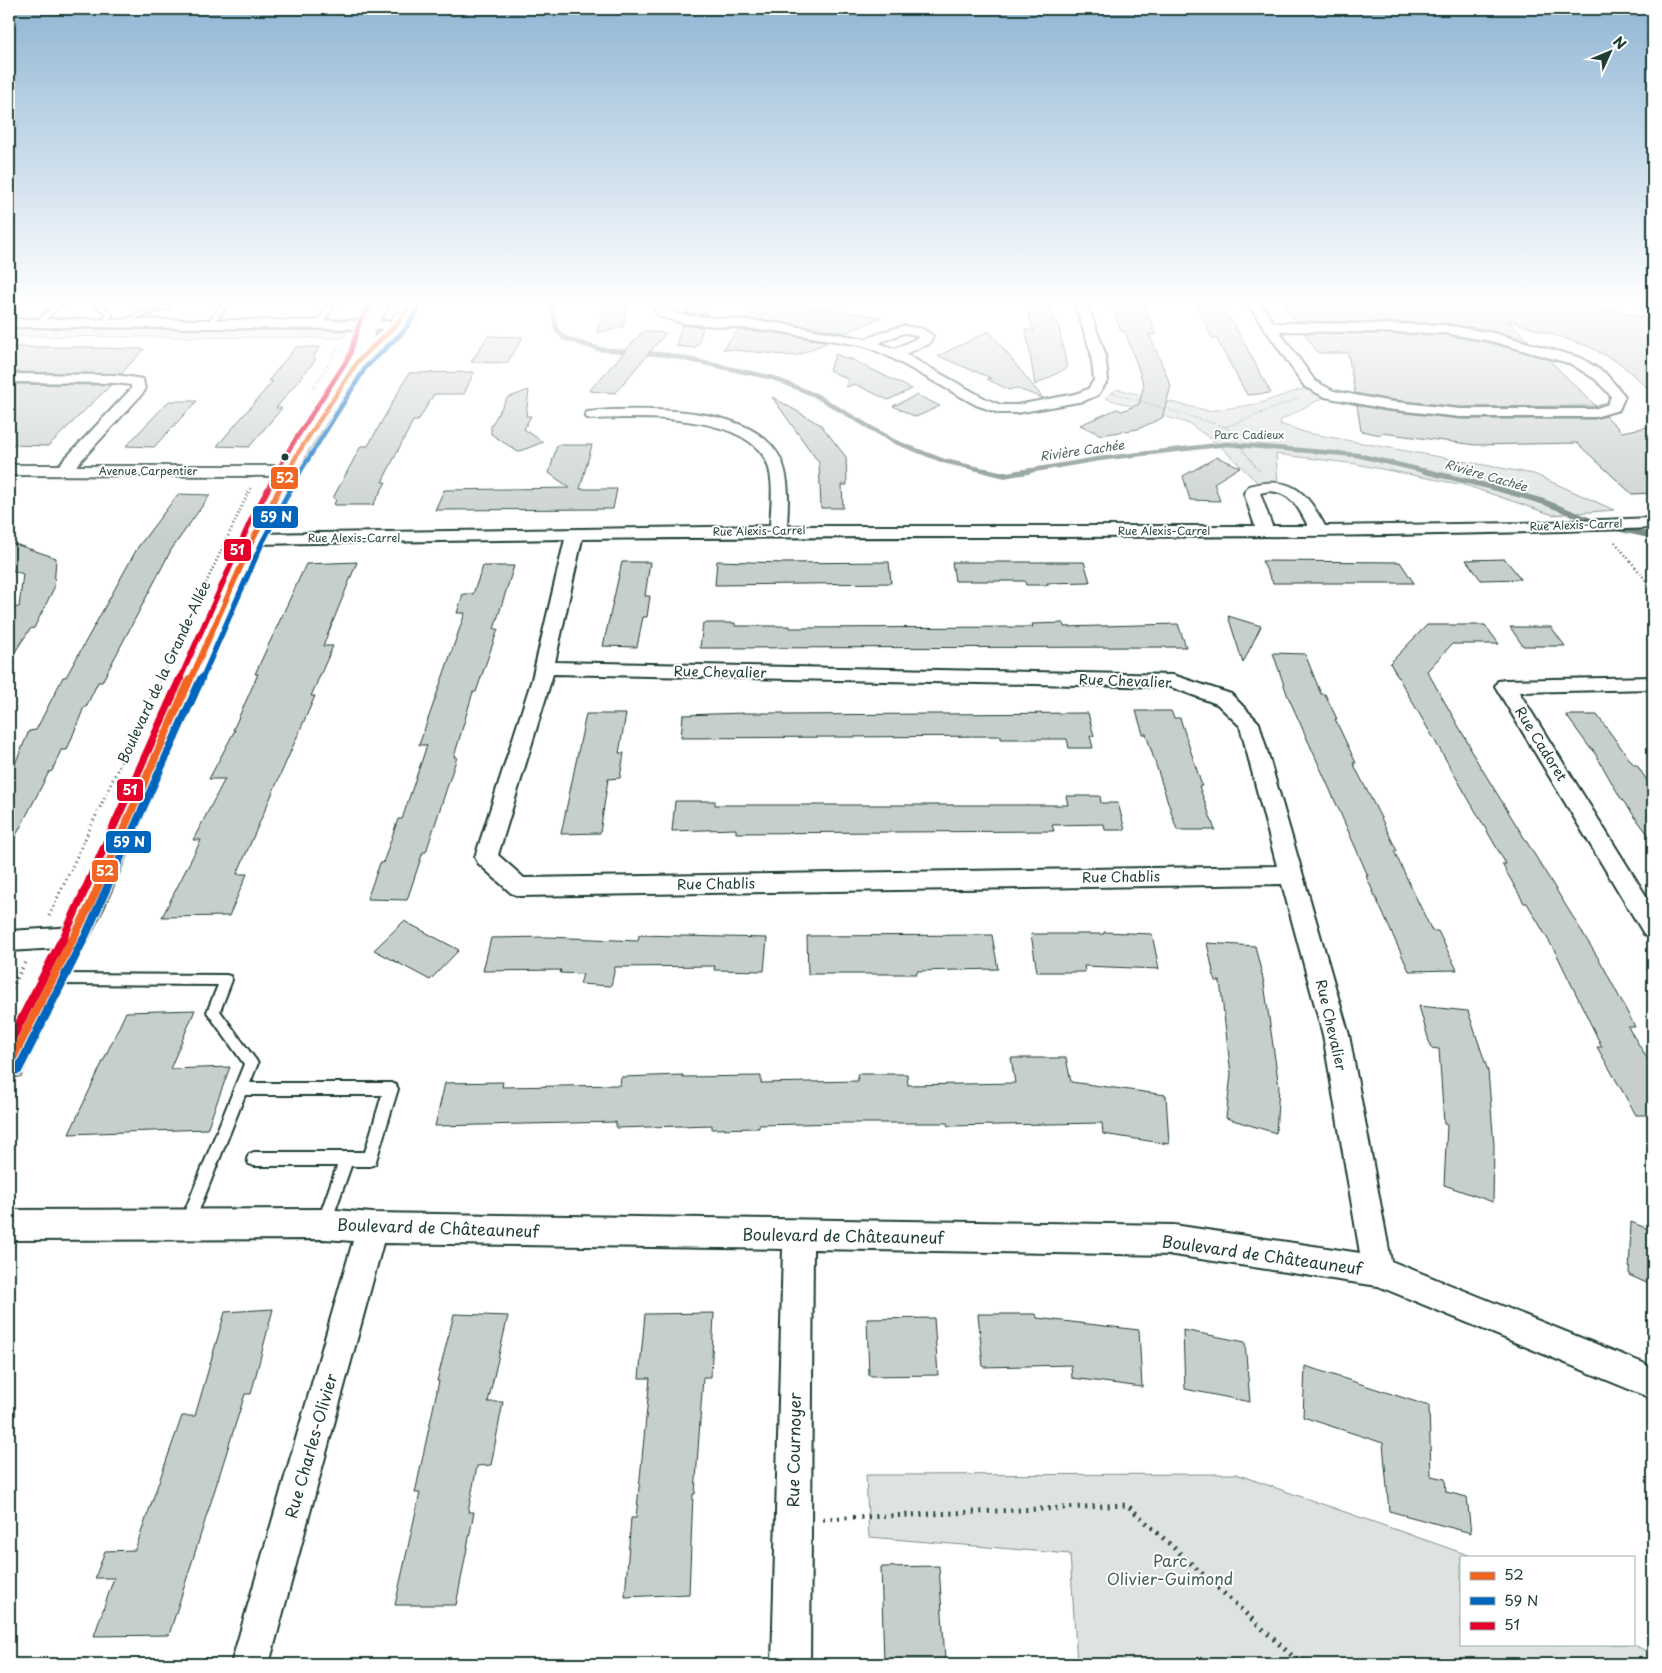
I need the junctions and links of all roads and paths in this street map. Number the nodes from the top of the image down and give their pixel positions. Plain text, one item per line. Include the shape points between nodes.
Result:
1 (138, 382) edge
2 (345, 382) edge
3 (945, 382) edge
4 (1099, 382) edge
5 (1309, 382) edge
6 (1605, 382) edge
7 (1096, 388) junction
8 (1320, 389) junction
9 (592, 415) dead end
10 (1226, 427) junction
11 (1245, 452) dead end
12 (9, 470) edge
13 (62, 470) junction
14 (288, 471) junction
15 (252, 483) dead end
16 (1653, 523) edge
17 (1600, 525) junction
18 (778, 531) junction
19 (1265, 531) junction
20 (1319, 531) junction
21 (574, 534) junction
22 (253, 539) junction
23 (1653, 589) edge
24 (545, 668) junction
25 (1653, 683) edge
26 (1292, 874) junction
27 (49, 916) dead end
28 (1653, 927) edge
29 (75, 937) junction
30 (9, 941) edge
31 (24, 965) dead end
32 (54, 979) junction
33 (9, 993) edge
34 (9, 1065) edge
35 (241, 1089) junction
36 (254, 1159) dead end
37 (346, 1159) junction
38 (324, 1224) junction
39 (9, 1225) edge
40 (186, 1225) junction
41 (372, 1228) junction
42 (798, 1235) junction
43 (1378, 1271) junction
44 (1653, 1383) edge
45 (794, 1521) junction
46 (250, 1664) edge
47 (791, 1664) edge
48 (1301, 1664) edge

1 - 13 street via 138,390
2 - 14 street, Boulevard de la Grande-Allée
3 - 7 street via 999,409 1079,398
4 - 7 street
5 - 8 street
6 - 8 street via 1618,396 1614,407 1595,413 1460,413 1386,405 1330,394
7 - 10 path
8 - 10 path
9 - 18 street via 630,413 699,418 748,434 769,452 779,478
10 - 11 path
12 - 13 street, Avenue Carpentier
13 - 14 street, Avenue Carpentier
14 - 22 street, Boulevard de la Grande-Allée
15 - 27 path, Boulevard de la Grande-Allée
16 - 17 street, Rue Alexis-Carrel
17 - 20 street, Rue Alexis-Carrel
17 - 23 path
18 - 19 street, Rue Alexis-Carrel
18 - 21 street, Rue Alexis-Carrel
19 - 20 street, Rue Alexis-Carrel
19 - 20 street via 1252,493 1255,489 1272,487 1289,489 1300,497
21 - 22 street, Rue Alexis-Carrel
21 - 24 street, Rue Chablis
22 - 29 street, Boulevard de la Grande-Allée
24 - 26 street, Rue Chevalier via 1173,681 1224,699 1249,723
24 - 26 street, Rue Chablis via 486,856 519,888
25 - 28 street, Rue Cadoret via 1505,686
26 - 43 street, Rue Chevalier via 1336,1035
29 - 30 street
29 - 32 street, Boulevard de la Grande-Allée
31 - 33 path
32 - 34 street, Boulevard de la Grande-Allée
32 - 35 lane via 226,980 213,1012 251,1063
35 - 37 lane via 391,1089 370,1159
35 - 40 lane
36 - 37 lane
37 - 38 lane
38 - 40 street, Boulevard de Châteauneuf
38 - 41 street, Boulevard de Châteauneuf
39 - 40 street, Boulevard de Châteauneuf
41 - 42 street, Boulevard de Châteauneuf
41 - 46 street, Rue Charles-Olivier
42 - 43 street, Boulevard de Châteauneuf via 1174,1240
42 - 45 street, Rue Cournoyer
43 - 44 street, Boulevard de Châteauneuf
45 - 47 street, Rue Cournoyer
45 - 48 path via 1127,1505

